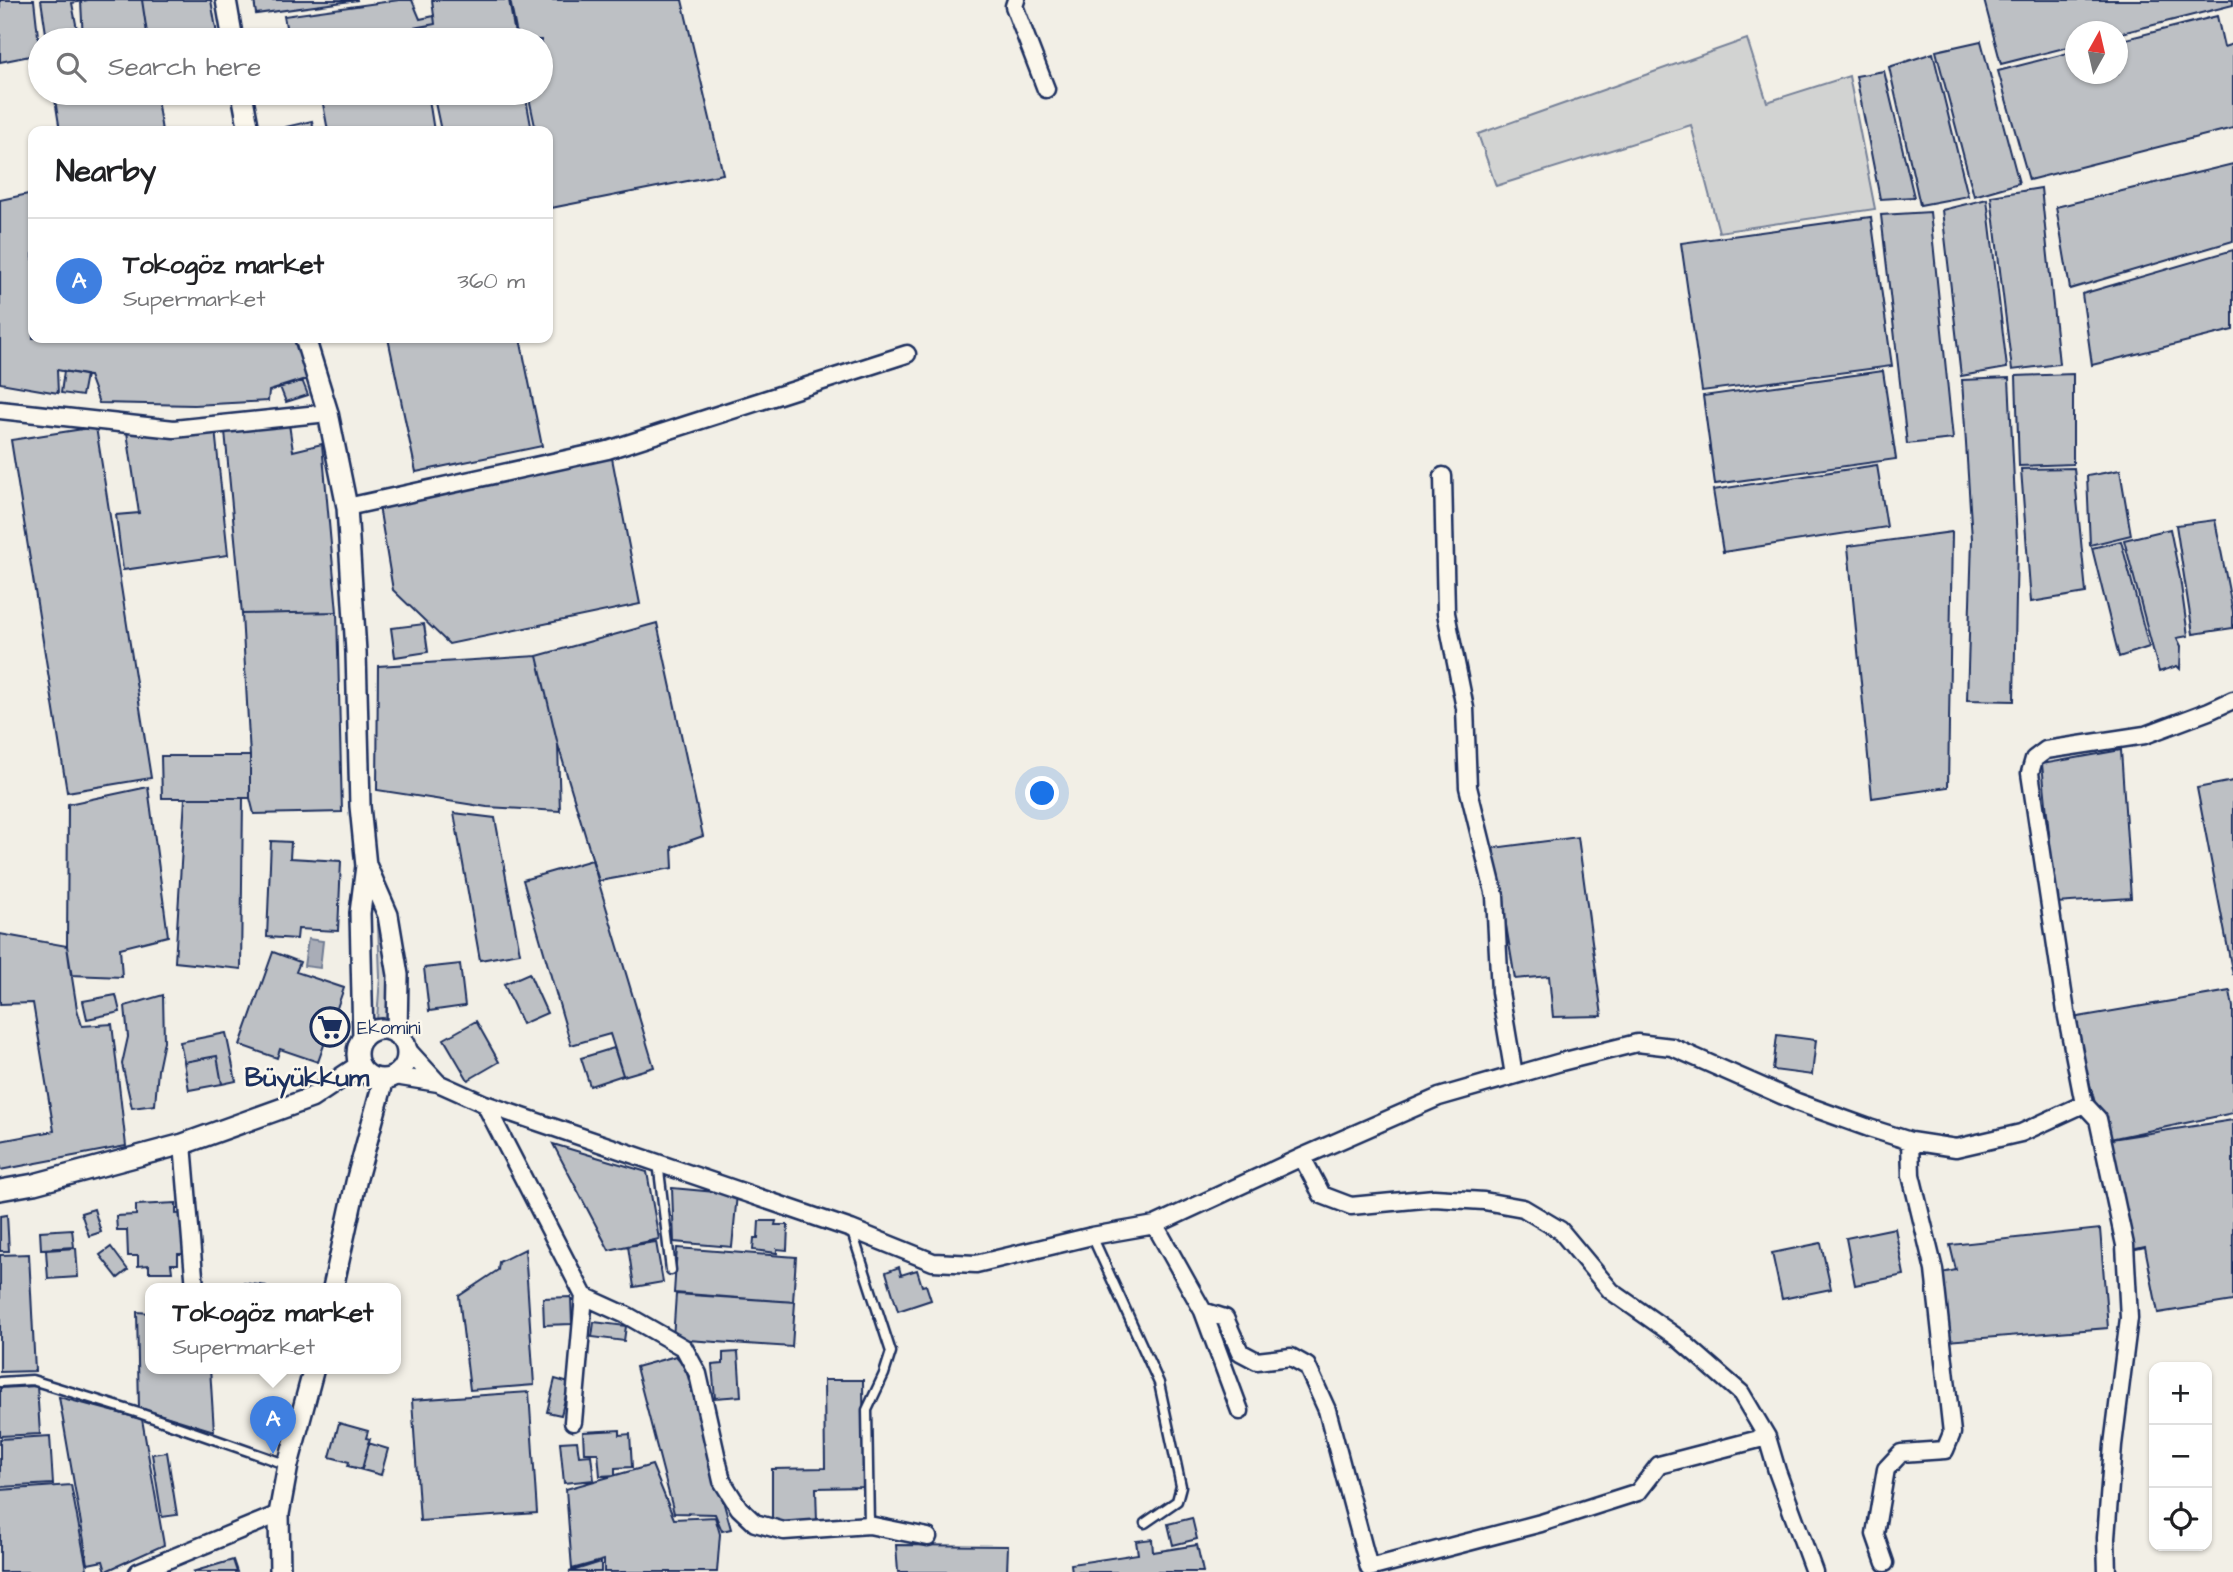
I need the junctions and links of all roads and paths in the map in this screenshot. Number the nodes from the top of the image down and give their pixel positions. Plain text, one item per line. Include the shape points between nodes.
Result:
1 (226, 0) edge
2 (1016, 0) edge
3 (231, 28) edge
4 (1046, 89) dead end
5 (244, 105) edge
6 (248, 126) edge
7 (307, 343) edge
8 (907, 354) dead end
9 (0, 410) edge
10 (328, 413) junction
11 (1443, 476) dead end
12 (347, 507) junction
13 (2233, 699) edge
14 (366, 866) junction
15 (363, 1038) junction
16 (402, 1042) junction
17 (359, 1066) junction
18 (1514, 1075) junction
19 (389, 1077) junction
20 (438, 1083) junction
21 (485, 1104) junction
22 (2084, 1104) junction
23 (1910, 1141) junction
24 (183, 1144) junction
25 (1302, 1157) junction
26 (658, 1162) junction
27 (0, 1190) edge
28 (1155, 1225) junction
29 (851, 1229) junction
30 (1092, 1236) junction
31 (671, 1270) dead end
32 (195, 1283) edge
33 (334, 1283) edge
34 (584, 1296) junction
35 (1203, 1311) junction
36 (312, 1374) edge
37 (0, 1382) edge
38 (1240, 1411) dead end
39 (573, 1422) dead end
40 (1767, 1437) junction
41 (289, 1465) junction
42 (279, 1514) junction
43 (1145, 1523) dead end
44 (869, 1525) junction
45 (928, 1537) dead end
46 (1885, 1563) dead end
47 (138, 1572) edge
48 (280, 1572) edge
49 (1814, 1572) edge
50 (2107, 1572) edge

1 - 3 street
2 - 4 street via 1014,6
5 - 6 street
7 - 10 street
8 - 12 street via 608,450
9 - 10 street via 174,429
10 - 12 street
11 - 18 street via 1446,613 1465,708 1468,787 1495,896 1500,992
12 - 14 street
13 - 22 street via 2145,735 2046,750 2034,759 2030,773
14 - 15 street via 360,913
14 - 16 street via 388,915
15 - 16 street via 383,1030
15 - 17 street via 357,1051
16 - 19 street via 405,1063
16 - 20 street
17 - 19 street via 369,1076
17 - 24 street via 312,1098
18 - 23 street via 1637,1043 1672,1047 1797,1102
18 - 25 street via 1440,1097
19 - 20 street
19 - 33 street via 357,1178
20 - 21 street
21 - 26 street
21 - 34 street
22 - 23 street via 2021,1133 1956,1148
22 - 50 street via 2098,1119 2123,1233 2129,1318 2113,1445
23 - 46 street via 1911,1175 1934,1270 1952,1433 1945,1450 1901,1453 1885,1469 1875,1534
24 - 27 street
24 - 32 street
25 - 28 street
25 - 40 street via 1322,1195 1351,1206 1434,1198 1484,1201 1523,1208 1560,1230 1611,1291 1678,1338 1741,1393
26 - 29 street
26 - 31 lane
28 - 30 street
28 - 35 street
29 - 30 street via 933,1262 976,1264
29 - 44 lane via 891,1352 867,1410
30 - 43 lane via 1159,1384 1181,1486 1177,1500
34 - 39 street
34 - 44 street via 684,1348 698,1374 722,1481 755,1523 784,1531
35 - 38 street
35 - 40 street via 1226,1318 1240,1352 1257,1361 1292,1357 1307,1366 1327,1410 1369,1568 1638,1492 1659,1465
36 - 41 street
37 - 41 lane via 32,1380
40 - 49 street
41 - 42 street
42 - 47 street
42 - 48 street
44 - 45 street

